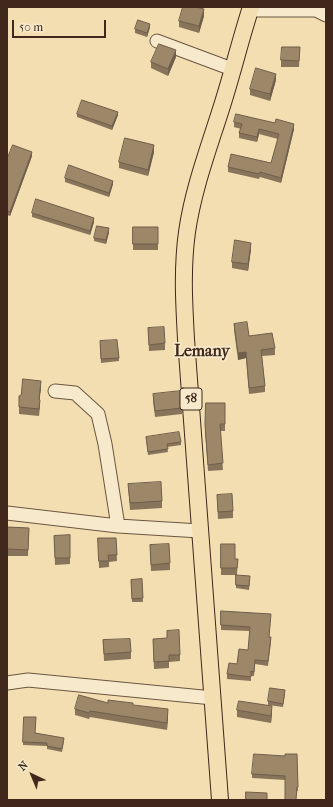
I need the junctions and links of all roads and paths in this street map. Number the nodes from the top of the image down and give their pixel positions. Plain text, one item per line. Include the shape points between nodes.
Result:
1 (250, 8) edge
2 (319, 10) edge
3 (157, 41) dead end
4 (232, 69) junction
5 (55, 391) dead end
6 (7, 513) edge
7 (118, 526) junction
8 (200, 531) junction
9 (7, 683) edge
10 (213, 698) junction
11 (220, 800) edge

1 - 2 street
1 - 4 main road, 58
3 - 4 street
4 - 8 main road, 58 via 194,194 184,258 186,339
5 - 7 street via 75,393 98,414
6 - 7 street
7 - 8 street
8 - 10 main road, 58
9 - 10 street via 28,680
10 - 11 main road, 58

